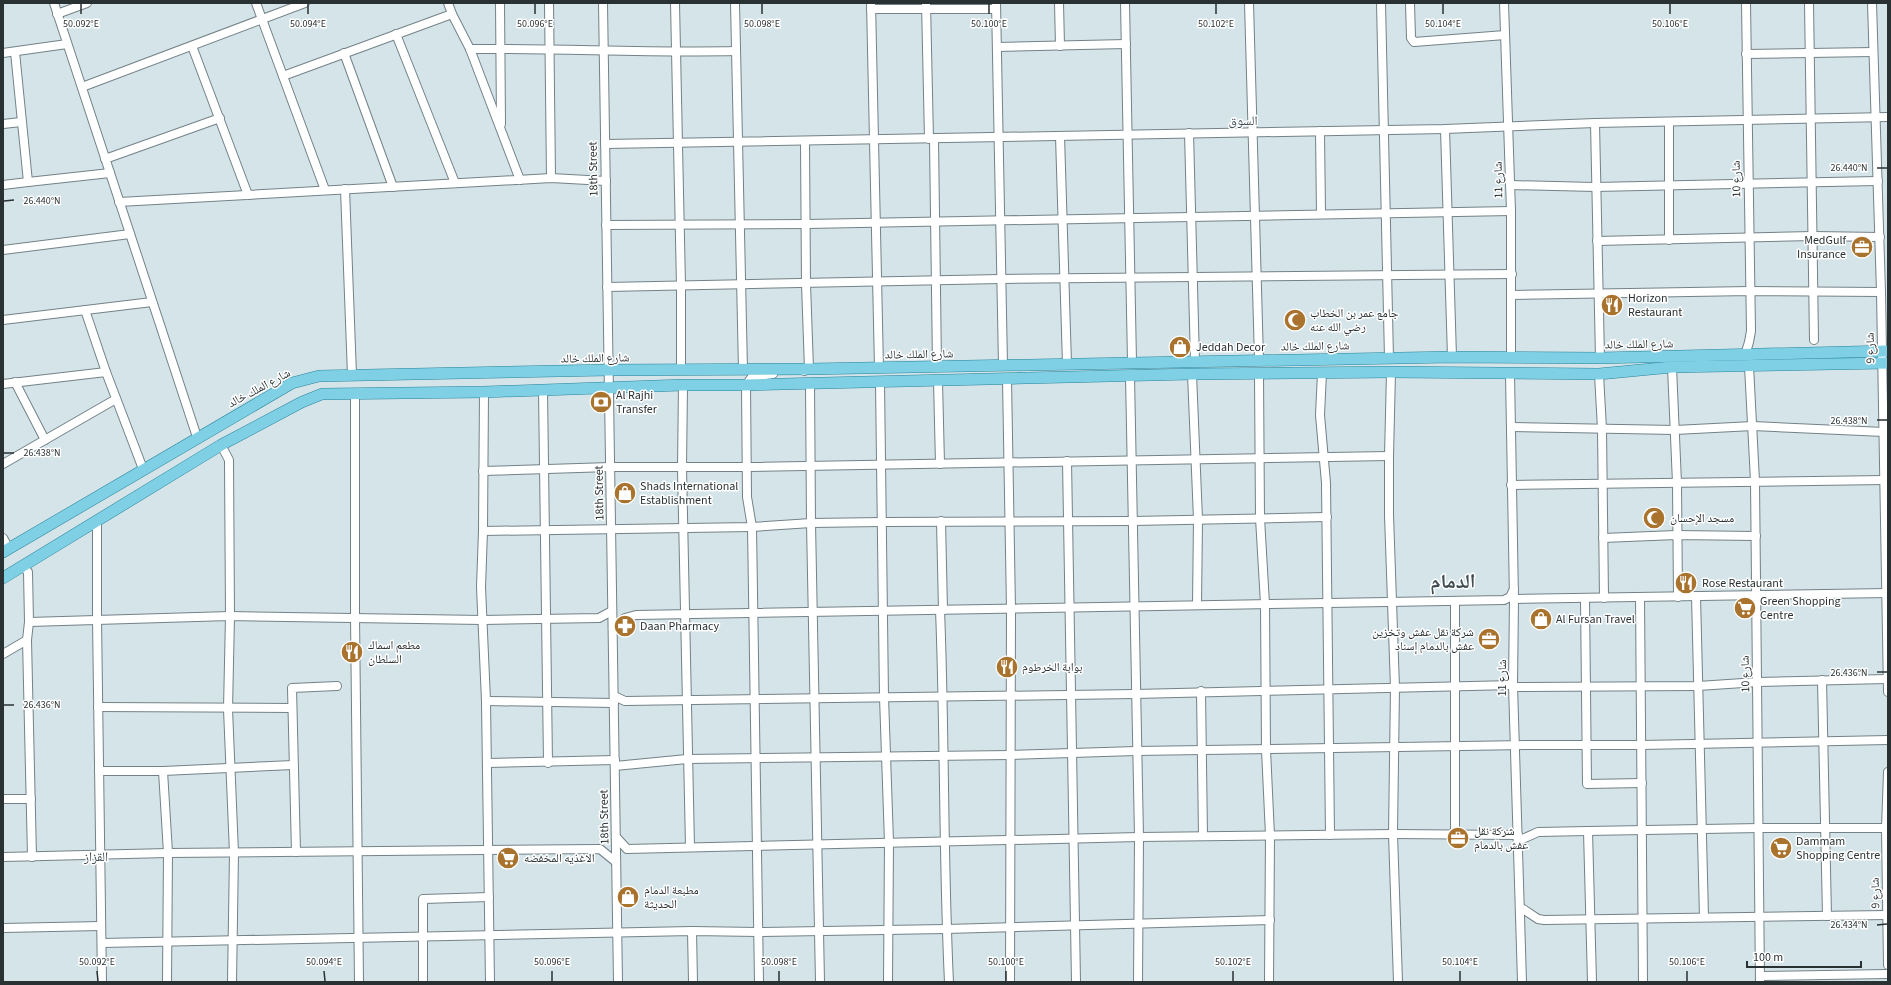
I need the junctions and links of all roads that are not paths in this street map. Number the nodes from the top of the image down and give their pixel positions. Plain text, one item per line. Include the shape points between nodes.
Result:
1 (54, 3) edge
2 (87, 3) edge
3 (256, 3) edge
4 (305, 3) edge
5 (448, 3) edge
6 (500, 3) edge
7 (549, 3) edge
8 (603, 3) edge
9 (675, 3) edge
10 (735, 3) edge
11 (1059, 3) edge
12 (1125, 3) edge
13 (1249, 3) edge
14 (1381, 3) edge
15 (1410, 3) edge
16 (1504, 3) edge
17 (1746, 3) edge
18 (1809, 3) edge
19 (1872, 3) edge
20 (871, 6) edge
21 (926, 6) edge
22 (996, 6) edge
23 (57, 14) junction
24 (452, 14) junction
25 (262, 19) junction
26 (396, 34) junction
27 (1505, 36) junction
28 (68, 44) junction
29 (1126, 44) junction
30 (192, 46) junction
31 (1060, 46) junction
32 (997, 47) junction
33 (470, 49) junction
34 (501, 49) junction
35 (550, 49) junction
36 (736, 51) junction
37 (15, 52) junction
38 (604, 52) junction
39 (676, 52) junction
40 (1873, 52) junction
41 (3, 53) edge
42 (1810, 53) junction
43 (344, 54) junction
44 (1746, 54) junction
45 (283, 76) junction
46 (82, 87) junction
47 (1875, 117) junction
48 (1888, 117) edge
49 (220, 118) junction
50 (1811, 119) junction
51 (1747, 120) junction
52 (22, 122) junction
53 (1669, 122) junction
54 (3, 124) edge
55 (1595, 124) junction
56 (1509, 127) junction
57 (1385, 130) junction
58 (1445, 130) junction
59 (502, 131) junction
60 (1320, 131) junction
61 (1189, 133) junction
62 (1253, 133) junction
63 (1128, 134) junction
64 (1060, 136) junction
65 (998, 137) junction
66 (931, 139) junction
67 (874, 140) junction
68 (678, 142) junction
69 (738, 142) junction
70 (805, 142) junction
71 (605, 144) junction
72 (105, 158) junction
73 (110, 173) junction
74 (551, 178) junction
75 (520, 180) junction
76 (606, 181) junction
77 (1878, 181) junction
78 (28, 182) junction
79 (1812, 182) junction
80 (455, 184) junction
81 (1748, 184) junction
82 (3, 185) edge
83 (1510, 185) junction
84 (1669, 185) junction
85 (393, 187) junction
86 (1596, 187) junction
87 (345, 189) junction
88 (325, 190) junction
89 (248, 195) junction
90 (119, 202) junction
91 (1510, 211) junction
92 (1447, 212) junction
93 (1321, 214) junction
94 (1386, 214) junction
95 (1255, 215) junction
96 (1192, 216) junction
97 (1129, 217) junction
98 (1064, 219) junction
99 (1000, 220) junction
100 (935, 222) junction
101 (876, 223) junction
102 (740, 224) junction
103 (807, 224) junction
104 (680, 225) junction
105 (606, 226) junction
106 (130, 234) junction
107 (1812, 236) junction
108 (1880, 237) junction
109 (1749, 238) junction
110 (1669, 240) junction
111 (1597, 241) junction
112 (3, 250) edge
113 (1512, 274) junction
114 (1449, 275) junction
115 (1193, 276) junction
116 (1388, 276) junction
117 (1257, 277) junction
118 (1065, 278) junction
119 (1130, 278) junction
120 (1001, 279) junction
121 (935, 281) junction
122 (878, 282) junction
123 (741, 284) junction
124 (806, 284) junction
125 (681, 286) junction
126 (607, 287) junction
127 (1750, 291) junction
128 (1814, 292) junction
129 (1881, 292) junction
130 (1598, 294) junction
131 (1511, 295) junction
132 (152, 302) junction
133 (85, 310) junction
134 (3, 320) edge
135 (1814, 340) dead end
136 (1885, 351) edge
137 (1745, 355) junction
138 (1452, 356) junction
139 (1511, 357) junction
140 (1389, 358) junction
141 (1600, 358) junction
142 (1259, 360) junction
143 (1132, 362) junction
144 (1195, 362) junction
145 (1885, 363) edge
146 (1067, 364) junction
147 (1003, 365) junction
148 (936, 366) junction
149 (1749, 366) junction
150 (1672, 367) junction
151 (879, 368) junction
152 (809, 369) junction
153 (609, 370) junction
154 (681, 370) junction
155 (743, 370) junction
156 (106, 372) junction
157 (1391, 372) junction
158 (1322, 373) junction
159 (1192, 374) junction
160 (1259, 374) junction
161 (1510, 374) junction
162 (1599, 374) junction
163 (352, 375) junction
164 (1130, 376) junction
165 (1007, 379) junction
166 (938, 381) junction
167 (15, 382) junction
168 (880, 382) junction
169 (810, 383) junction
170 (3, 384) edge
171 (683, 385) junction
172 (746, 385) junction
173 (609, 388) junction
174 (543, 390) junction
175 (484, 392) junction
176 (355, 394) junction
177 (116, 399) junction
178 (1753, 426) junction
179 (1511, 427) junction
180 (1602, 429) junction
181 (1675, 430) junction
182 (1884, 432) junction
183 (197, 437) junction
184 (45, 440) junction
185 (221, 445) junction
186 (1323, 456) junction
187 (1389, 456) junction
188 (1260, 457) junction
189 (1132, 460) junction
190 (1195, 460) junction
191 (1067, 461) junction
192 (1008, 462) junction
193 (3, 464) edge
194 (940, 464) junction
195 (881, 465) junction
196 (811, 466) junction
197 (610, 467) junction
198 (682, 468) junction
199 (746, 468) junction
200 (143, 469) junction
201 (483, 471) junction
202 (546, 471) junction
203 (1885, 480) junction
204 (1755, 481) junction
205 (1677, 483) junction
206 (1602, 484) junction
207 (1511, 485) junction
208 (1327, 517) junction
209 (1260, 518) junction
210 (1198, 519) junction
211 (941, 521) junction
212 (1068, 521) junction
213 (1133, 521) junction
214 (97, 522) junction
215 (882, 522) junction
216 (1009, 522) junction
217 (811, 523) junction
218 (752, 527) junction
219 (611, 528) junction
220 (684, 528) junction
221 (545, 530) junction
222 (483, 531) junction
223 (1676, 535) junction
224 (1756, 536) junction
225 (3, 538) edge
226 (1603, 538) junction
227 (6, 550) edge
228 (23, 566) junction
229 (3, 578) edge
230 (1514, 589) junction
231 (1887, 593) edge
232 (1756, 594) junction
233 (1678, 596) junction
234 (1696, 596) junction
235 (1640, 597) junction
236 (1604, 598) junction
237 (1514, 599) junction
238 (1585, 599) junction
239 (1455, 601) junction
240 (1392, 603) junction
241 (1264, 604) junction
242 (1326, 604) junction
243 (1197, 605) junction
244 (1133, 606) junction
245 (1070, 608) junction
246 (1011, 609) junction
247 (941, 610) junction
248 (612, 611) junction
249 (883, 611) junction
250 (812, 612) junction
251 (754, 613) junction
252 (686, 614) junction
253 (230, 616) junction
254 (355, 617) junction
255 (97, 619) junction
256 (546, 619) junction
257 (483, 620) junction
258 (29, 622) junction
259 (613, 629) junction
260 (28, 640) junction
261 (3, 654) edge
262 (1887, 679) junction
263 (1822, 680) junction
264 (1758, 682) junction
265 (1456, 685) junction
266 (337, 686) dead end
267 (1513, 686) junction
268 (1641, 686) junction
269 (1698, 686) junction
270 (1586, 687) junction
271 (1394, 688) junction
272 (1328, 689) junction
273 (1201, 691) junction
274 (1266, 691) junction
275 (1888, 692) edge
276 (1135, 694) junction
277 (1011, 695) junction
278 (1072, 695) junction
279 (944, 696) junction
280 (884, 697) junction
281 (755, 698) junction
282 (814, 698) junction
283 (687, 699) junction
284 (614, 700) junction
285 (486, 701) junction
286 (548, 702) junction
287 (98, 707) junction
288 (292, 708) junction
289 (228, 709) junction
290 (1888, 740) edge
291 (1824, 741) junction
292 (1758, 743) junction
293 (1699, 744) junction
294 (1587, 745) junction
295 (1455, 746) junction
296 (1515, 746) junction
297 (1642, 746) junction
298 (1330, 748) junction
299 (1395, 748) junction
300 (1201, 750) junction
301 (1266, 750) junction
302 (1136, 751) junction
303 (1072, 753) junction
304 (1011, 755) junction
305 (885, 756) junction
306 (944, 756) junction
307 (755, 759) junction
308 (815, 759) junction
309 (687, 760) junction
310 (487, 763) junction
311 (548, 763) junction
312 (615, 763) junction
313 (293, 765) junction
314 (229, 768) junction
315 (163, 770) junction
316 (99, 771) junction
317 (1888, 772) edge
318 (1642, 783) junction
319 (3, 799) edge
320 (31, 799) junction
321 (1700, 828) junction
322 (1760, 828) junction
323 (1824, 828) junction
324 (1887, 828) edge
325 (1642, 829) junction
326 (1588, 830) junction
327 (1393, 834) junction
328 (1455, 834) junction
329 (1270, 835) junction
330 (1330, 835) junction
331 (1203, 836) junction
332 (616, 837) junction
333 (1139, 837) junction
334 (1518, 838) junction
335 (1073, 839) junction
336 (1011, 840) junction
337 (945, 841) junction
338 (889, 842) junction
339 (816, 843) junction
340 (756, 845) junction
341 (690, 847) junction
342 (358, 851) junction
343 (488, 851) junction
344 (296, 852) junction
345 (168, 853) junction
346 (234, 853) junction
347 (100, 854) junction
348 (3, 857) edge
349 (32, 857) junction
350 (616, 862) junction
351 (489, 897) junction
352 (1520, 907) junction
353 (1887, 915) edge
354 (1827, 916) junction
355 (1643, 917) junction
356 (1704, 917) junction
357 (1760, 917) junction
358 (1590, 919) junction
359 (1270, 920) junction
360 (1139, 923) junction
361 (101, 926) junction
362 (1011, 926) junction
363 (1076, 926) junction
364 (3, 928) edge
365 (889, 929) junction
366 (946, 929) junction
367 (820, 930) junction
368 (692, 931) junction
369 (758, 932) junction
370 (617, 934) junction
371 (490, 936) junction
372 (360, 938) junction
373 (422, 938) junction
374 (232, 941) junction
375 (167, 942) junction
376 (102, 943) junction
377 (1888, 965) edge
378 (1888, 974) edge
379 (1760, 979) edge
380 (102, 982) edge
381 (167, 982) edge
382 (232, 982) edge
383 (360, 982) edge
384 (423, 982) edge
385 (490, 982) edge
386 (618, 982) edge
387 (693, 982) edge
388 (759, 982) edge
389 (820, 982) edge
390 (888, 982) edge
391 (949, 982) edge
392 (1010, 982) edge
393 (1076, 982) edge
394 (1138, 982) edge
395 (1269, 982) edge
396 (1398, 982) edge
397 (1522, 982) edge
398 (1592, 982) edge
399 (1643, 982) edge

1 - 23 street
2 - 23 street
3 - 25 street
4 - 25 street
5 - 24 street
6 - 34 street
7 - 35 street
8 - 38 street, 18th Street
9 - 39 street
10 - 36 street
11 - 31 street
12 - 29 street
13 - 62 street
14 - 57 street
15 - 27 street via 1411,38 1414,42
16 - 27 street, شارع 11
17 - 44 street, شارع 10
18 - 42 street
19 - 40 street, شارع 9
20 - 21 street
20 - 67 street
21 - 22 street
21 - 66 street
22 - 32 street
23 - 28 street
24 - 26 street
24 - 33 street
25 - 30 street
25 - 45 street
26 - 43 street
26 - 80 street
27 - 56 street, شارع 11
28 - 37 street
28 - 46 street
29 - 31 street
29 - 63 street
30 - 46 street
30 - 49 street
31 - 32 street
32 - 65 street
33 - 34 street
33 - 59 street
34 - 35 street
34 - 59 street
35 - 38 street
35 - 74 street
36 - 39 street
36 - 69 street
37 - 41 street
37 - 52 street
38 - 39 street
38 - 71 street, 18th Street
39 - 68 street
40 - 42 street
40 - 47 street, شارع 9
42 - 44 street
42 - 50 street
43 - 45 street
43 - 85 street
44 - 51 street, شارع 10
45 - 88 street
46 - 72 street
47 - 48 street
47 - 50 street
47 - 77 street, شارع 9
49 - 72 street
49 - 89 street
50 - 51 street
50 - 79 street
51 - 53 street
51 - 81 street, شارع 10
52 - 54 street
52 - 78 street
53 - 55 street
53 - 84 street
55 - 56 street
55 - 86 street
56 - 58 street
56 - 83 street, شارع 11
57 - 58 street
57 - 60 street
57 - 94 street
58 - 92 street
59 - 75 street
60 - 62 street
60 - 93 street
61 - 62 street
61 - 63 street
61 - 96 street
62 - 95 street
63 - 64 street
63 - 97 street
64 - 65 street
64 - 98 street
65 - 66 street
65 - 99 street
66 - 67 street
66 - 100 street
67 - 70 street
67 - 101 street
68 - 69 street
68 - 71 street
68 - 104 street
69 - 70 street
69 - 102 street
70 - 103 street
71 - 76 street, 18th Street
72 - 73 street
73 - 78 street
73 - 90 street
74 - 75 street
74 - 76 street
75 - 80 street
76 - 105 street, 18th Street
77 - 79 street
77 - 108 street, شارع 9
78 - 82 street
79 - 81 street
79 - 107 street
80 - 85 street
81 - 84 street
81 - 109 street, شارع 10
83 - 86 street
83 - 91 street, شارع 11
84 - 86 street
84 - 110 street
85 - 87 street
86 - 111 street
87 - 88 street
87 - 163 street
88 - 89 street
89 - 90 street
90 - 106 street
91 - 92 street
91 - 113 street, شارع 11
92 - 94 street
92 - 114 street
93 - 94 street
93 - 95 street
94 - 116 street
95 - 96 street
95 - 117 street
96 - 97 street
96 - 115 street
97 - 98 street
97 - 119 street
98 - 99 street
98 - 118 street
99 - 100 street
99 - 120 street
100 - 101 street
100 - 121 street
101 - 103 street
101 - 122 street
102 - 103 street
102 - 104 street
102 - 123 street
103 - 124 street
104 - 105 street
104 - 125 street
105 - 126 street, 18th Street
106 - 112 street
106 - 132 street
107 - 108 street
107 - 109 street
107 - 128 street
108 - 129 street, شارع 9
109 - 110 street
109 - 127 street, شارع 10
110 - 111 street
111 - 130 street
113 - 114 street
113 - 131 street, شارع 11
114 - 116 street
114 - 138 street
115 - 117 street
115 - 119 street
115 - 144 street
116 - 117 street
116 - 140 street
117 - 142 street
118 - 119 street
118 - 120 street
118 - 146 street
119 - 143 street
120 - 121 street
120 - 147 street
121 - 122 street
121 - 148 street
122 - 124 street
122 - 151 street
123 - 124 street
123 - 125 street
123 - 155 street
124 - 152 street
125 - 126 street
125 - 154 street
126 - 153 street, 18th Street
127 - 128 street
127 - 130 street
127 - 137 street, شارع 10 via 1751,331
128 - 129 street
128 - 135 street
129 - 136 street, شارع 9
130 - 131 street
130 - 141 street
131 - 139 street, شارع 11
132 - 133 street
132 - 183 street
133 - 134 street
133 - 156 street
136 - 137 main road, شارع الملك خالد
136 - 145 street, شارع 9
137 - 141 main road, شارع الملك خالد
138 - 139 main road, شارع الملك خالد
138 - 140 main road, شارع الملك خالد
139 - 141 main road, شارع الملك خالد
139 - 161 main road
140 - 142 main road, شارع الملك خالد
142 - 144 main road, شارع الملك خالد
143 - 144 main road, شارع الملك خالد
143 - 146 main road, شارع الملك خالد
145 - 149 main road, شارع الملك خالد
145 - 182 street, شارع 9
146 - 147 main road, شارع الملك خالد
147 - 148 main road, شارع الملك خالد
148 - 151 main road, شارع الملك خالد
149 - 150 main road, شارع الملك خالد
149 - 178 street, شارع 10
150 - 162 main road, شارع الملك خالد
150 - 181 street
151 - 152 main road, شارع الملك خالد
152 - 155 main road, شارع الملك خالد
152 - 172 street via 798,373 752,377
153 - 154 main road, شارع الملك خالد
153 - 163 main road, شارع الملك خالد
153 - 173 street, 18th Street
154 - 155 main road, شارع الملك خالد
156 - 167 street
156 - 177 street
157 - 158 main road, شارع الملك خالد
157 - 161 main road, شارع الملك خالد
157 - 187 street
158 - 160 main road, شارع الملك خالد
158 - 186 street via 1320,415
159 - 160 main road, شارع الملك خالد
159 - 164 main road, شارع الملك خالد
159 - 190 street
160 - 188 street
161 - 162 main road, شارع الملك خالد
161 - 179 street, شارع 11
162 - 180 street
163 - 183 main road, شارع الملك خالد via 319,376 292,383
164 - 165 main road, شارع الملك خالد
164 - 189 street
165 - 166 main road, شارع الملك خالد
165 - 192 street
166 - 168 main road, شارع الملك خالد
166 - 194 street
167 - 170 street
167 - 184 street
168 - 169 main road, شارع الملك خالد
168 - 195 street
169 - 172 main road, شارع الملك خالد
169 - 196 street
171 - 172 main road, شارع الملك خالد
171 - 173 main road, شارع الملك خالد
171 - 198 street
172 - 199 street
173 - 174 main road, شارع الملك خالد
173 - 197 street, 18th Street
174 - 175 main road, شارع الملك خالد
174 - 202 street
175 - 176 main road, شارع الملك خالد
175 - 201 street
176 - 185 main road, شارع الملك خالد via 322,394
176 - 254 street
177 - 184 street
177 - 200 street
178 - 181 street
178 - 182 street
178 - 204 street, شارع 10
179 - 180 street
179 - 207 street, شارع 11
180 - 181 street
180 - 206 street
181 - 205 street
182 - 203 street, شارع 9
183 - 200 main road, شارع الملك خالد
184 - 193 street
185 - 214 main road, شارع الملك خالد
185 - 253 street via 229,460
186 - 187 street
186 - 188 street
186 - 208 street
187 - 240 street
188 - 190 street
188 - 209 street
189 - 190 street
189 - 191 street
189 - 213 street
190 - 210 street
191 - 192 street
191 - 212 street
192 - 194 street
192 - 216 street
194 - 195 street
195 - 196 street
195 - 215 street
196 - 199 street
196 - 217 street
197 - 198 street
197 - 202 street
197 - 219 street, 18th Street
198 - 199 street
198 - 220 street
199 - 218 street
200 - 227 main road, شارع الملك خالد
201 - 202 street
201 - 222 street
202 - 221 street
203 - 204 street
203 - 231 street, شارع 9
204 - 205 street
204 - 224 street, شارع 10
205 - 206 street
205 - 223 street
206 - 207 street
206 - 226 street
207 - 230 street, شارع 11
208 - 209 street
208 - 242 street
209 - 210 street
209 - 241 street
210 - 213 street
210 - 243 street
211 - 215 street
211 - 216 street
211 - 247 street
212 - 213 street
212 - 216 street
212 - 245 street
213 - 244 street
214 - 228 main road, شارع الملك خالد
214 - 255 street
215 - 217 street
215 - 249 street
216 - 246 street
217 - 218 street
217 - 250 street
218 - 220 street
218 - 251 street
219 - 220 street
219 - 221 street
219 - 248 street, 18th Street
220 - 252 street
221 - 222 street
221 - 256 street
222 - 257 street
223 - 224 street
223 - 226 street
223 - 233 street
224 - 232 street, شارع 10
225 - 227 street
226 - 236 street
228 - 229 main road, شارع الملك خالد
228 - 258 street via 28,572
230 - 237 street, شارع 11
230 - 239 street via 1510,597 1504,600
231 - 232 street
231 - 262 street, شارع 9
232 - 234 street
232 - 264 street, شارع 10
233 - 234 street
233 - 235 street
234 - 269 street
235 - 236 street
235 - 268 street
236 - 238 street
237 - 238 street
237 - 267 street, شارع 11
238 - 270 street
239 - 240 street
239 - 265 street
240 - 242 street
240 - 271 street
241 - 242 street
241 - 243 street
241 - 274 street
242 - 272 street
243 - 244 street
244 - 245 street
244 - 276 street
245 - 246 street
245 - 278 street
246 - 247 street
246 - 277 street
247 - 249 street
247 - 279 street
248 - 256 street via 599,618
248 - 259 street, 18th Street
249 - 250 street
249 - 280 street
250 - 251 street
250 - 282 street
251 - 252 street
251 - 281 street
252 - 259 street via 636,615 625,618
252 - 283 street
253 - 254 street
253 - 255 street
253 - 289 street
254 - 257 street
254 - 342 street
255 - 258 street
255 - 287 street
256 - 257 street
256 - 286 street
257 - 285 street
258 - 260 street
259 - 284 street, 18th Street
260 - 261 street
260 - 320 street
262 - 263 street
262 - 275 street, شارع 9
263 - 264 street
263 - 291 street
264 - 269 street
264 - 292 street, شارع 10
265 - 267 street
265 - 271 street
265 - 295 street
266 - 288 street via 292,688
267 - 270 street
267 - 296 street, شارع 11
268 - 269 street
268 - 270 street
268 - 297 street
269 - 293 street
270 - 294 street
271 - 272 street
271 - 299 street
272 - 274 street
272 - 298 street
273 - 274 street
273 - 276 street
273 - 300 street
274 - 301 street
276 - 278 street
276 - 302 street
277 - 278 street
277 - 279 street
277 - 304 street
278 - 303 street
279 - 280 street
279 - 306 street
280 - 282 street
280 - 305 street
281 - 282 street
281 - 283 street
281 - 307 street
282 - 308 street
283 - 284 street
283 - 309 street
284 - 286 street
284 - 312 street, 18th Street
285 - 286 street
285 - 310 street
286 - 311 street
287 - 289 street
287 - 316 street
288 - 289 street
288 - 313 street
289 - 314 street
290 - 291 street
291 - 292 street
291 - 323 street
292 - 293 street
292 - 322 street, شارع 10
293 - 297 street
293 - 321 street
294 - 296 street
294 - 297 street
294 - 318 street via 1587,784
295 - 296 street
295 - 299 street
295 - 328 street
296 - 334 street, شارع 11
297 - 318 street
298 - 299 street
298 - 301 street
298 - 330 street
299 - 327 street
300 - 301 street
300 - 302 street
300 - 331 street
301 - 329 street
302 - 303 street
302 - 333 street
303 - 304 street
303 - 335 street
304 - 306 street
304 - 336 street
305 - 306 street
305 - 308 street
305 - 338 street
306 - 337 street
307 - 308 street
307 - 309 street
307 - 340 street
308 - 339 street
309 - 312 street
309 - 341 street
310 - 311 street
310 - 343 street
311 - 312 street
312 - 332 street, 18th Street
313 - 314 street
313 - 344 street
314 - 315 street
314 - 346 street
315 - 316 street
315 - 345 street
316 - 347 street
317 - 324 street, شارع 9
318 - 325 street
319 - 320 street
320 - 349 street
321 - 322 street
321 - 325 street
321 - 356 street
322 - 323 street
322 - 357 street, شارع 10
323 - 324 street
323 - 354 street
324 - 353 street, شارع 9
325 - 326 street
325 - 355 street
326 - 334 street via 1538,832
326 - 358 street
327 - 328 street
327 - 330 street
327 - 396 street
328 - 334 street
329 - 330 street
329 - 331 street
329 - 359 street
331 - 333 street
332 - 341 street via 627,849
332 - 350 street, 18th Street
333 - 335 street
333 - 360 street
334 - 352 street, شارع 11
335 - 336 street
335 - 363 street
336 - 337 street
336 - 362 street
337 - 338 street
337 - 366 street
338 - 339 street
338 - 365 street
339 - 340 street
339 - 367 street
340 - 341 street
340 - 369 street
342 - 343 street
342 - 344 street
342 - 372 street
343 - 350 street via 600,849
343 - 351 street
344 - 346 street
345 - 346 street
345 - 347 street
345 - 375 street
346 - 374 street
347 - 349 street
347 - 361 street
348 - 349 street
350 - 370 street, 18th Street
351 - 371 street
351 - 373 street via 423,899
352 - 358 street via 1538,919
352 - 397 street, شارع 11
353 - 354 street
353 - 377 street, شارع 9
354 - 357 street
355 - 356 street
355 - 358 street
355 - 399 street
356 - 357 street
357 - 379 street, شارع 10
358 - 398 street
359 - 360 street
359 - 395 street
360 - 363 street
360 - 394 street
361 - 364 street
361 - 376 street
362 - 363 street
362 - 366 street
362 - 392 street
363 - 393 street
365 - 366 street
365 - 367 street
365 - 390 street
366 - 391 street
367 - 369 street
367 - 389 street
368 - 369 street
368 - 370 street
368 - 387 street
369 - 388 street
370 - 371 street
370 - 386 street, 18th Street
371 - 373 street
371 - 385 street
372 - 373 street
372 - 374 street
372 - 383 street
373 - 384 street
374 - 375 street
374 - 382 street
375 - 376 street
375 - 381 street
376 - 380 street
378 - 379 street

